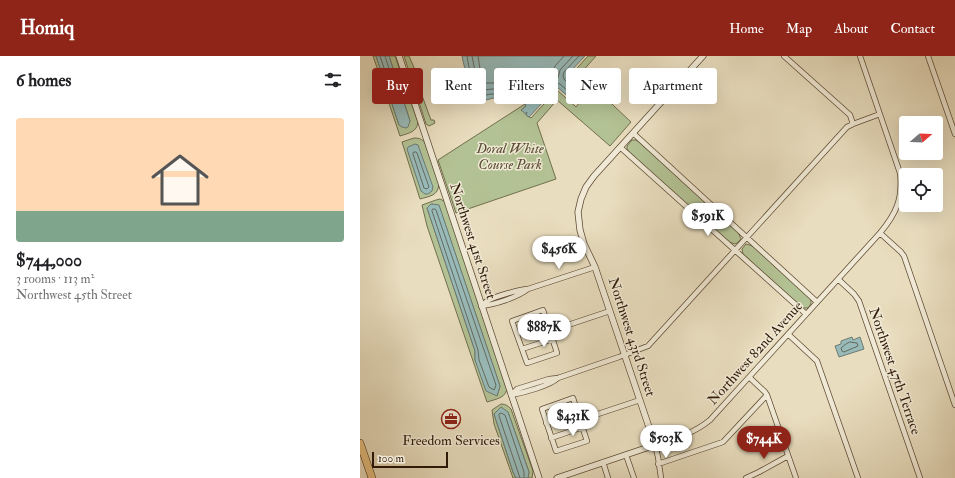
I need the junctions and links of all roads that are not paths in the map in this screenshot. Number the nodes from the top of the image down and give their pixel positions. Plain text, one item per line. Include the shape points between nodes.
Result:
1 (399, 56) edge
2 (703, 56) edge
3 (784, 56) edge
4 (860, 56) edge
5 (928, 56) edge
6 (880, 114) junction
7 (853, 124) junction
8 (633, 133) junction
9 (955, 134) edge
10 (620, 147) junction
11 (880, 233) junction
12 (747, 238) junction
13 (735, 250) junction
14 (596, 267) junction
15 (838, 279) junction
16 (817, 302) junction
17 (481, 306) junction
18 (610, 311) junction
19 (806, 314) junction
20 (548, 324) junction
21 (550, 331) junction
22 (517, 334) junction
23 (788, 334) junction
24 (553, 339) junction
25 (522, 349) junction
26 (625, 355) junction
27 (749, 377) junction
28 (511, 395) junction
29 (767, 395) junction
30 (640, 400) junction
31 (955, 405) edge
32 (577, 412) junction
33 (580, 420) junction
34 (546, 423) junction
35 (583, 427) junction
36 (551, 438) junction
37 (360, 443) edge
38 (655, 445) junction
39 (626, 455) junction
40 (788, 456) junction
41 (603, 462) junction
42 (658, 464) junction
43 (372, 478) edge
44 (539, 478) edge
45 (557, 478) edge
46 (608, 478) edge
47 (634, 478) edge
48 (661, 478) edge
49 (746, 478) edge
50 (796, 478) edge
51 (858, 478) edge
52 (920, 478) edge

1 - 17 street, Northwest 41st Street
2 - 8 street
3 - 7 street via 850,116
4 - 6 street, Northwest 82nd Avenue
5 - 9 street
6 - 7 street
6 - 11 street, Northwest 82nd Avenue via 901,182 900,196 894,214
7 - 12 street via 848,126
8 - 10 street
8 - 12 street
10 - 13 street
10 - 14 street, Northwest 43rd Street via 586,187 579,205 580,230
11 - 15 street, Northwest 82nd Avenue
11 - 31 street via 903,255
12 - 13 street
12 - 16 street
13 - 19 street
13 - 26 street via 649,345
14 - 17 street via 488,300
14 - 18 street, Northwest 43rd Street
15 - 16 street, Northwest 82nd Avenue
15 - 52 street, Northwest 47th Terrace via 859,301
16 - 19 street, Northwest 82nd Avenue
17 - 28 street, Northwest 41st Street
18 - 21 street
18 - 26 street, Northwest 43rd Street
19 - 23 street, Northwest 82nd Avenue
20 - 21 street
20 - 22 street
20 - 22 street via 543,310 512,321
21 - 24 street
22 - 25 street
23 - 27 street, Northwest 82nd Avenue
23 - 51 street via 817,361
24 - 25 street
24 - 25 street via 557,353 527,363
26 - 28 street via 518,389
26 - 30 street, Northwest 43rd Street
27 - 29 street
27 - 38 street, Northwest 82nd Avenue via 703,426
28 - 44 street, Northwest 41st Street
29 - 40 street
29 - 42 street via 723,442
30 - 33 street
30 - 38 street, Northwest 43rd Street
32 - 33 street
32 - 34 street
32 - 34 street via 573,398 542,409
33 - 35 street
34 - 36 street
35 - 36 street
35 - 36 street via 587,441 556,451
37 - 43 main road
38 - 39 street, Northwest 82nd Avenue
38 - 42 street, Northwest 43rd Street
39 - 41 street, Northwest 82nd Avenue
39 - 47 street
40 - 49 street
40 - 50 street
41 - 45 street, Northwest 82nd Avenue
41 - 46 street
42 - 48 street, Northwest 43rd Street

